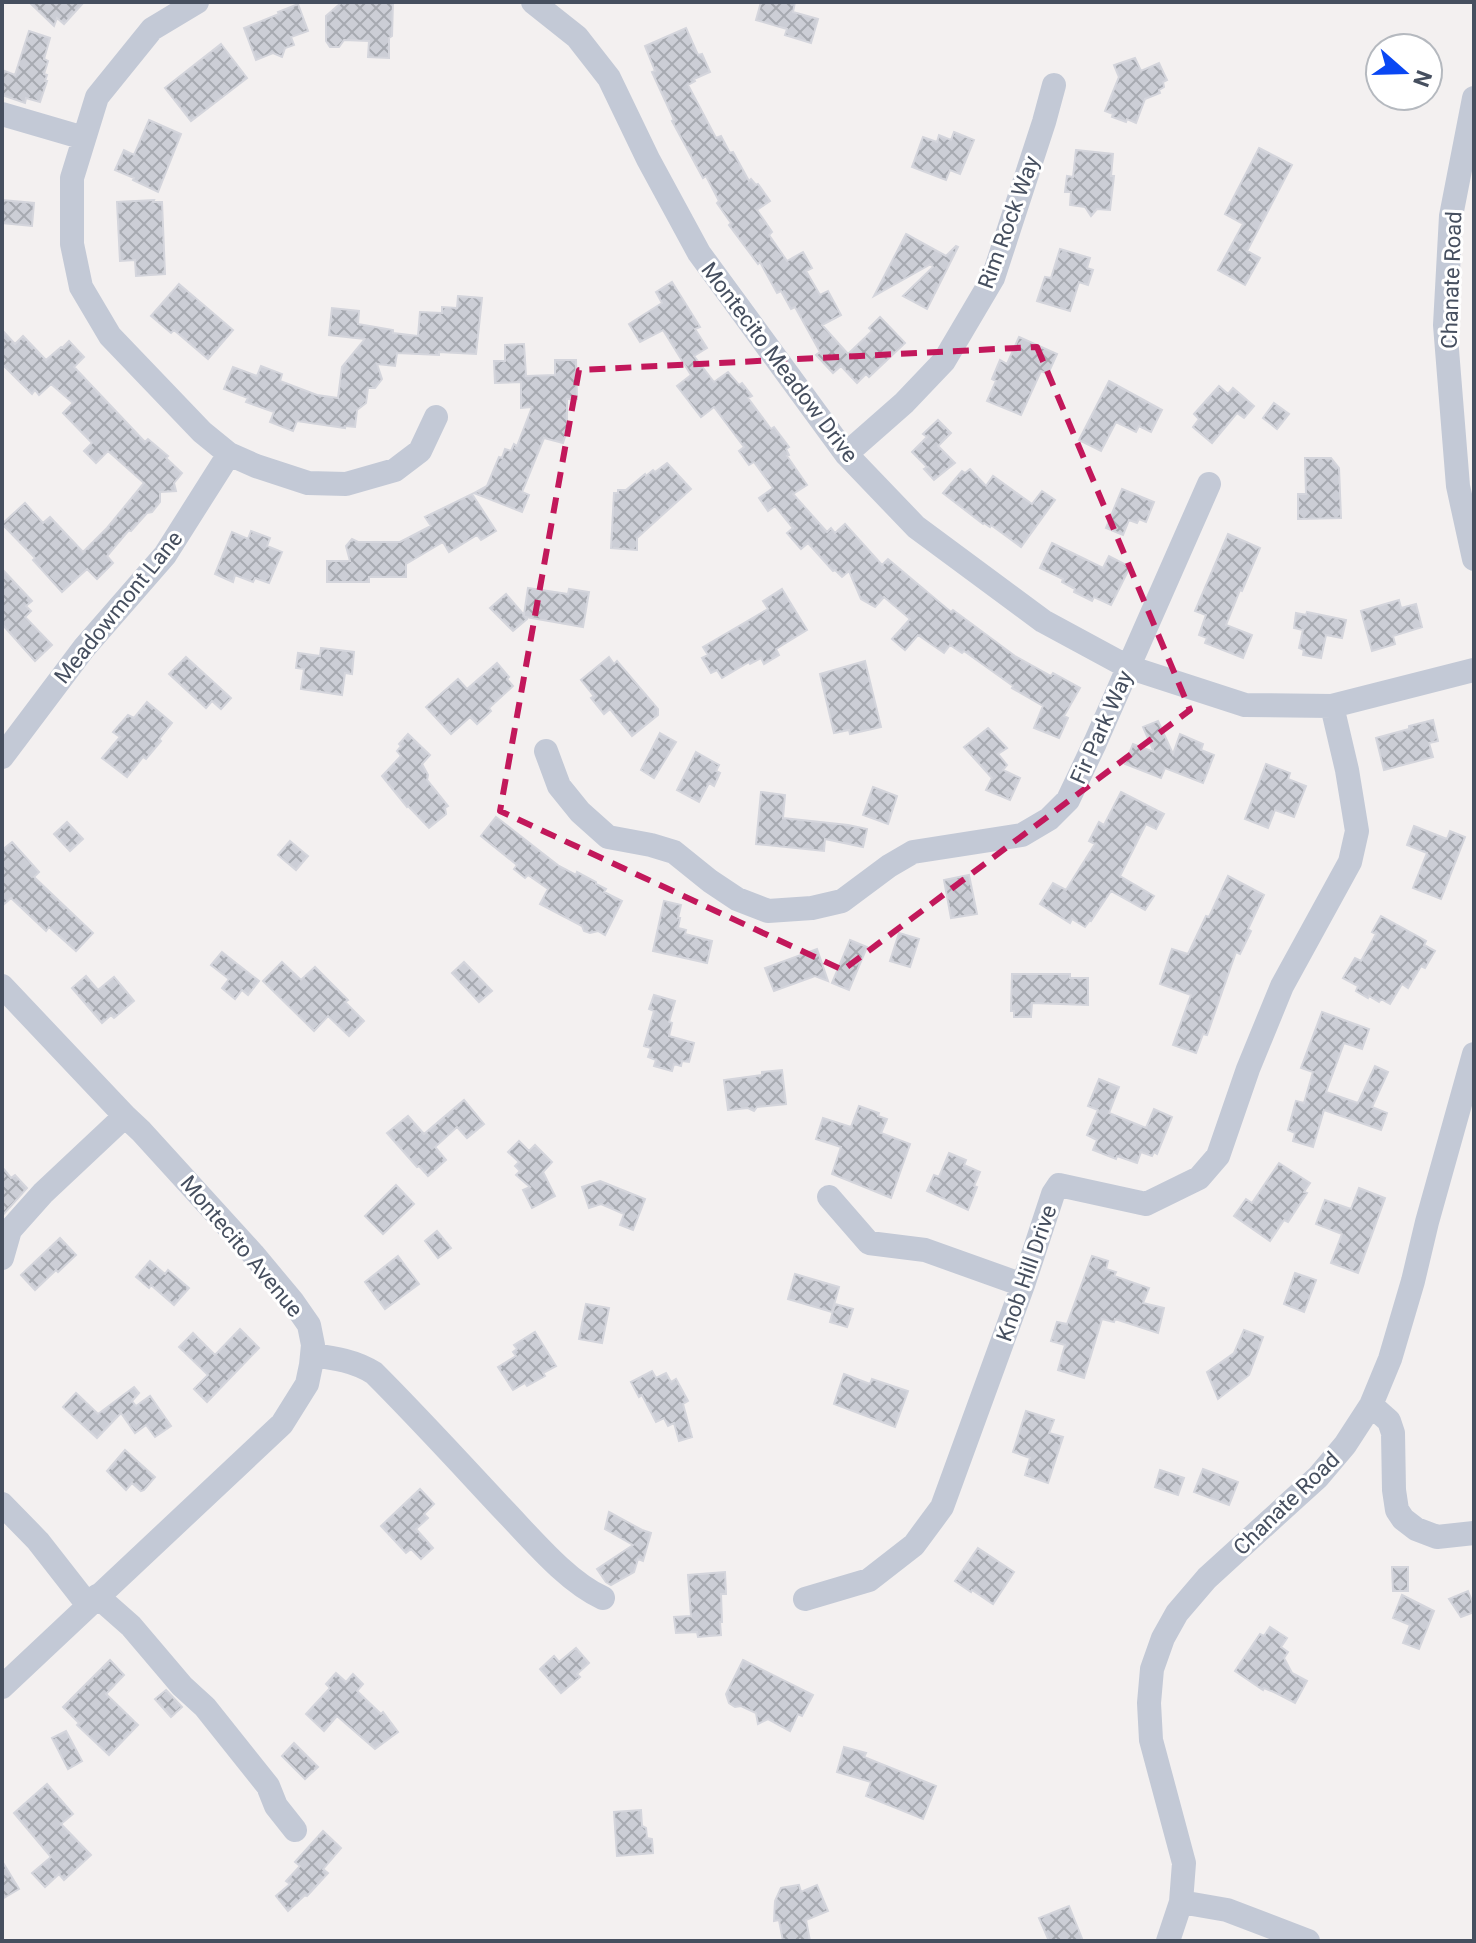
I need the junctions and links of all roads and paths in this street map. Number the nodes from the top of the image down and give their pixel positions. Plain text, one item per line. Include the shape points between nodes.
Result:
1 (197, 2) edge
2 (533, 2) edge
3 (1054, 85) dead end
4 (1474, 98) edge
5 (2, 114) edge
6 (84, 138) junction
7 (436, 417) dead end
8 (229, 454) junction
9 (846, 454) junction
10 (1465, 456) edge
11 (1209, 484) dead end
12 (1474, 559) edge
13 (1128, 667) junction
14 (1474, 670) edge
15 (1332, 706) junction
16 (546, 751) dead end
17 (2, 757) edge
18 (2, 986) edge
19 (1473, 1058) edge
20 (125, 1116) junction
21 (829, 1197) dead end
22 (2, 1258) edge
23 (1023, 1285) junction
24 (312, 1355) junction
25 (1371, 1405) junction
26 (2, 1504) edge
27 (1474, 1533) edge
28 (603, 1598) dead end
29 (805, 1599) dead end
30 (92, 1600) junction
31 (2, 1687) edge
32 (295, 1830) dead end
33 (1181, 1902) junction
34 (1168, 1941) edge
35 (1308, 1941) edge

1 - 6 street via 152,29 97,97
2 - 9 street, Montecito Meadow Drive via 577,37 609,78 699,253
3 - 9 street, Rim Rock Way via 993,278 944,361
4 - 10 street, Chanate Road via 1451,216 1445,325
5 - 6 street
6 - 8 street via 72,178 72,244 81,287 110,336
7 - 8 street via 420,451 395,470 346,484 308,483
8 - 17 street, Meadowmont Lane via 165,555 84,648
9 - 13 street, Montecito Meadow Drive via 916,527 1043,621
10 - 12 street, Chanate Road via 1458,486
11 - 13 street, Fir Park Way
13 - 15 street, Montecito Meadow Drive via 1245,705
13 - 16 street, Fir Park Way via 1068,800 1049,819 1022,835 913,852 842,901 812,908 768,911 737,899 674,852 608,837 559,786
14 - 15 street, Montecito Meadow Drive
15 - 23 street, Knob Hill Drive via 1357,831 1350,862 1282,986 1218,1156 1199,1178 1146,1204 1059,1185
18 - 20 street, Montecito Avenue
19 - 25 street, Chanate Road via 1390,1359
20 - 22 street via 10,1230
20 - 24 street, Montecito Avenue via 293,1302 309,1325
21 - 23 street via 869,1243 925,1250
23 - 29 street, Knob Hill Drive via 942,1507 914,1545 869,1580
24 - 28 street via 340,1358 374,1373 575,1581
24 - 30 street, Montecito Avenue via 307,1384 282,1424
25 - 27 street via 1389,1421 1393,1433 1394,1490 1403,1519 1437,1537
25 - 33 street, Chanate Road via 1318,1477 1207,1578 1163,1638 1152,1669 1150,1728 1184,1863
26 - 30 street
30 - 31 street, Montecito Avenue
30 - 32 street via 131,1626 205,1707 268,1786
33 - 34 street, Chanate Road
33 - 35 street via 1227,1910

